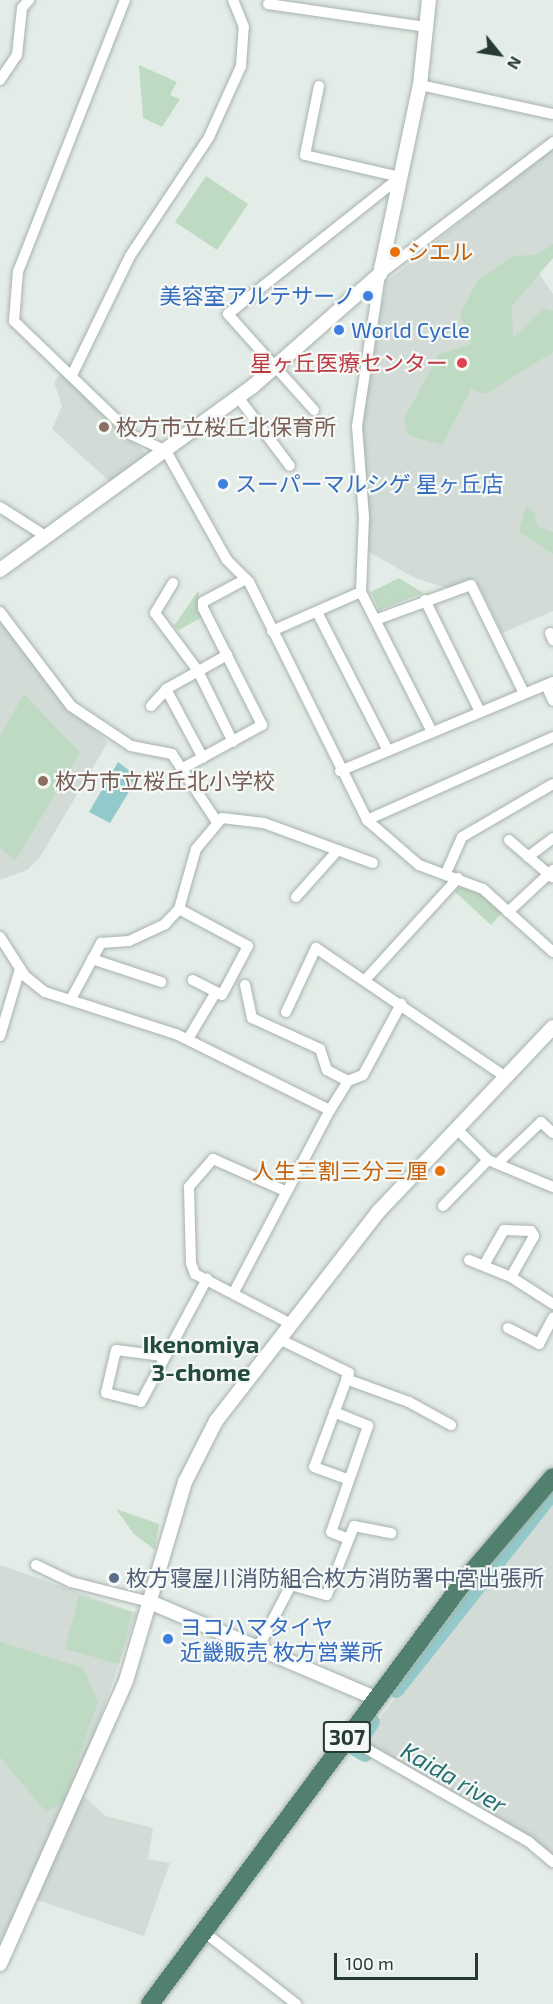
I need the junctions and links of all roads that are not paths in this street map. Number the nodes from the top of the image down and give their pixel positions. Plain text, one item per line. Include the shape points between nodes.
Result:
1 (29, 0) edge
2 (125, 0) edge
3 (232, 0) edge
4 (429, 0) edge
5 (268, 4) dead end
6 (425, 27) junction
7 (0, 80) edge
8 (420, 85) junction
9 (319, 86) dead end
10 (553, 114) edge
11 (553, 142) edge
12 (400, 177) junction
13 (380, 274) junction
14 (276, 367) junction
15 (72, 375) junction
16 (238, 397) junction
17 (314, 410) dead end
18 (166, 451) junction
19 (290, 466) dead end
20 (0, 507) edge
21 (47, 537) junction
22 (0, 570) edge
23 (246, 579) junction
24 (173, 584) dead end
25 (361, 592) junction
26 (425, 600) junction
27 (0, 612) edge
28 (317, 612) junction
29 (378, 619) junction
30 (272, 632) junction
31 (227, 655) junction
32 (198, 671) junction
33 (550, 683) edge
34 (166, 689) junction
35 (524, 693) junction
36 (553, 701) edge
37 (151, 706) dead end
38 (480, 712) junction
39 (432, 732) junction
40 (553, 737) edge
41 (233, 742) junction
42 (388, 751) junction
43 (202, 758) junction
44 (185, 767) junction
45 (340, 771) junction
46 (553, 784) edge
47 (367, 820) junction
48 (217, 822) junction
49 (553, 838) edge
50 (509, 840) dead end
51 (338, 850) junction
52 (528, 857) junction
53 (373, 863) dead end
54 (446, 873) junction
55 (551, 874) edge
56 (458, 878) junction
57 (296, 897) dead end
58 (179, 909) junction
59 (508, 912) junction
60 (0, 938) edge
61 (553, 952) edge
62 (92, 959) junction
63 (20, 969) junction
64 (193, 980) dead end
65 (365, 980) junction
66 (161, 981) dead end
67 (245, 985) dead end
68 (216, 992) junction
69 (71, 999) junction
70 (401, 1004) junction
71 (286, 1012) dead end
72 (553, 1027) edge
73 (0, 1036) edge
74 (188, 1039) junction
75 (506, 1077) junction
76 (348, 1081) junction
77 (330, 1110) junction
78 (457, 1129) junction
79 (553, 1133) edge
80 (494, 1161) junction
81 (553, 1187) edge
82 (285, 1191) junction
83 (442, 1206) dead end
84 (470, 1260) dead end
85 (483, 1265) junction
86 (511, 1277) junction
87 (207, 1279) junction
88 (235, 1290) junction
89 (553, 1305) edge
90 (553, 1318) edge
91 (291, 1324) junction
92 (508, 1328) dead end
93 (279, 1339) junction
94 (162, 1356) junction
95 (346, 1379) junction
96 (334, 1413) junction
97 (450, 1425) dead end
98 (553, 1477) edge
99 (347, 1479) junction
100 (391, 1533) dead end
101 (348, 1539) junction
102 (36, 1565) dead end
103 (150, 1602) junction
104 (258, 1648) junction
105 (375, 1698) junction
106 (354, 1742) junction
107 (553, 1862) edge
108 (204, 1932) junction
109 (0, 1964) edge
110 (150, 2004) edge
111 (296, 2004) edge

1 - 7 street via 22,8 17,55
2 - 15 street via 18,271 14,321
3 - 15 street via 244,27 241,66 209,137 130,256
4 - 6 street
5 - 6 street
6 - 8 street
8 - 10 street
8 - 12 street
9 - 12 street via 305,155
11 - 13 street
12 - 13 street
12 - 14 street via 228,314
13 - 14 street
13 - 25 street via 357,426 364,517
14 - 16 street
14 - 17 street
15 - 18 street via 132,435
16 - 18 street
16 - 19 street
18 - 21 street
18 - 23 street via 227,560
20 - 21 street
21 - 22 street
23 - 30 street
23 - 31 street via 203,602
24 - 32 street via 155,613
25 - 28 street
25 - 29 street
26 - 29 street
26 - 35 street via 471,585
26 - 38 street
27 - 44 street via 71,706 131,746 172,754
28 - 30 street
28 - 42 street
29 - 39 street
30 - 45 street
31 - 32 street
31 - 41 street via 262,724
32 - 34 street
32 - 41 street
33 - 35 street
33 - 36 street
34 - 37 street
34 - 43 street
35 - 38 street
38 - 39 street
39 - 42 street
40 - 47 street
41 - 43 street
42 - 45 street
43 - 44 street
44 - 48 street via 201,803
45 - 47 street
46 - 54 street via 462,837
47 - 54 street via 418,865
48 - 51 street via 222,818 264,824
48 - 58 street via 196,849
49 - 52 street
50 - 52 street
51 - 53 street
51 - 57 street
52 - 55 street
54 - 56 street
55 - 59 street
56 - 59 street via 483,889
56 - 65 street
58 - 62 street via 129,941 101,944
58 - 68 street via 248,946 222,995
59 - 61 street
60 - 63 street
62 - 66 street
62 - 69 street
63 - 69 street via 45,992
63 - 73 street
64 - 68 street
65 - 70 street
65 - 71 street via 311,949
67 - 76 street via 252,1018 320,1049 327,1070
68 - 74 street
69 - 74 street
70 - 75 street
70 - 76 street via 363,1075
72 - 75 street
74 - 77 street
75 - 78 street
76 - 77 street
77 - 82 street
78 - 80 street
78 - 91 street via 379,1211
79 - 80 street via 541,1122
80 - 81 street
80 - 83 street
82 - 87 street via 221,1159 213,1159 191,1181 191,1263 195,1274
82 - 88 street
84 - 85 street
85 - 86 street
85 - 86 street via 504,1230 531,1231 534,1236
86 - 89 street
87 - 88 street
87 - 94 street via 184,1329
88 - 91 street
90 - 92 street via 539,1344
91 - 93 street
93 - 95 street via 349,1373
93 - 103 street via 198,1454
94 - 94 street via 141,1402 106,1393 116,1350
95 - 96 street
95 - 97 street via 409,1402
96 - 99 street via 314,1467
96 - 99 street via 368,1426
98 - 105 highway, 307 via 465,1580
99 - 101 street via 331,1532
100 - 101 street via 354,1526
101 - 104 street via 327,1595 291,1585
102 - 103 street via 71,1582
103 - 104 street
103 - 109 street via 110,1719
104 - 105 street
105 - 106 highway, 307
106 - 107 street via 529,1842
106 - 108 highway, 307
108 - 110 highway, 307
108 - 111 street

